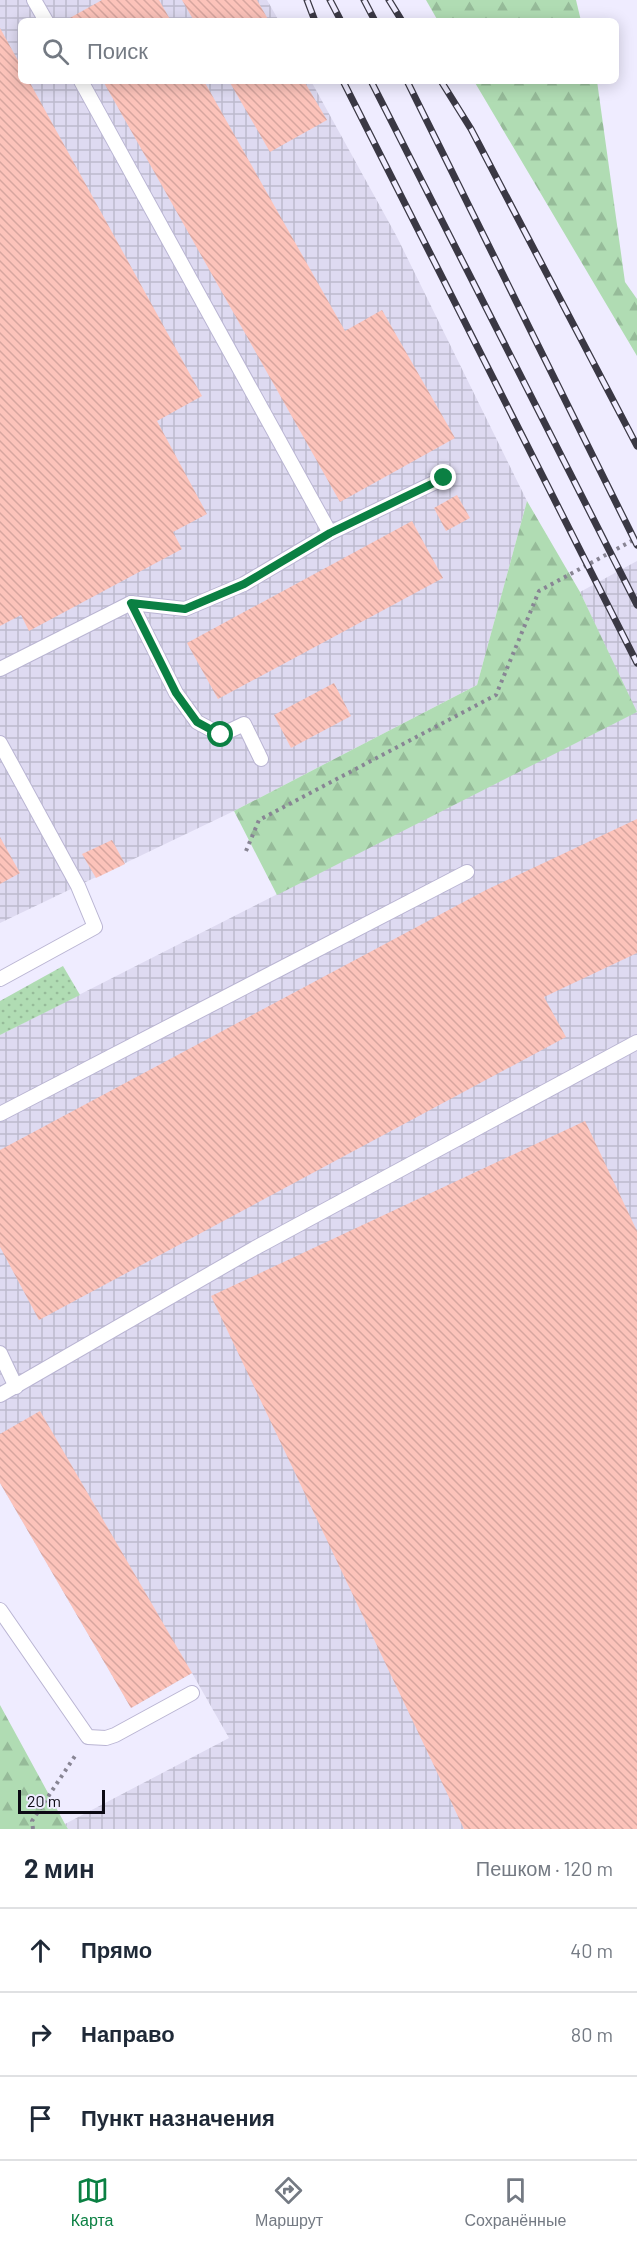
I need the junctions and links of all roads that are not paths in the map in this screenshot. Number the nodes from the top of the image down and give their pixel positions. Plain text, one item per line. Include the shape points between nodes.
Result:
1 (34, 0) edge
2 (44, 18) edge
3 (83, 84) edge
4 (444, 478) dead end
5 (330, 533) junction
6 (131, 603) junction
7 (0, 669) edge
8 (0, 742) edge
9 (261, 759) dead end
10 (467, 872) dead end
11 (0, 980) edge
12 (637, 1042) edge
13 (0, 1114) edge
14 (0, 1353) edge
15 (16, 1387) junction
16 (0, 1395) edge
17 (0, 1610) edge
18 (192, 1693) dead end

1 - 2 lane
3 - 5 lane
4 - 5 lane
5 - 6 lane via 244,584 185,609
6 - 7 lane
6 - 9 lane via 176,693 197,722 221,735 244,724
8 - 11 lane via 78,886 95,927
10 - 13 lane
12 - 15 lane via 255,1248
14 - 15 lane
15 - 16 lane
17 - 18 lane via 88,1737 115,1735

